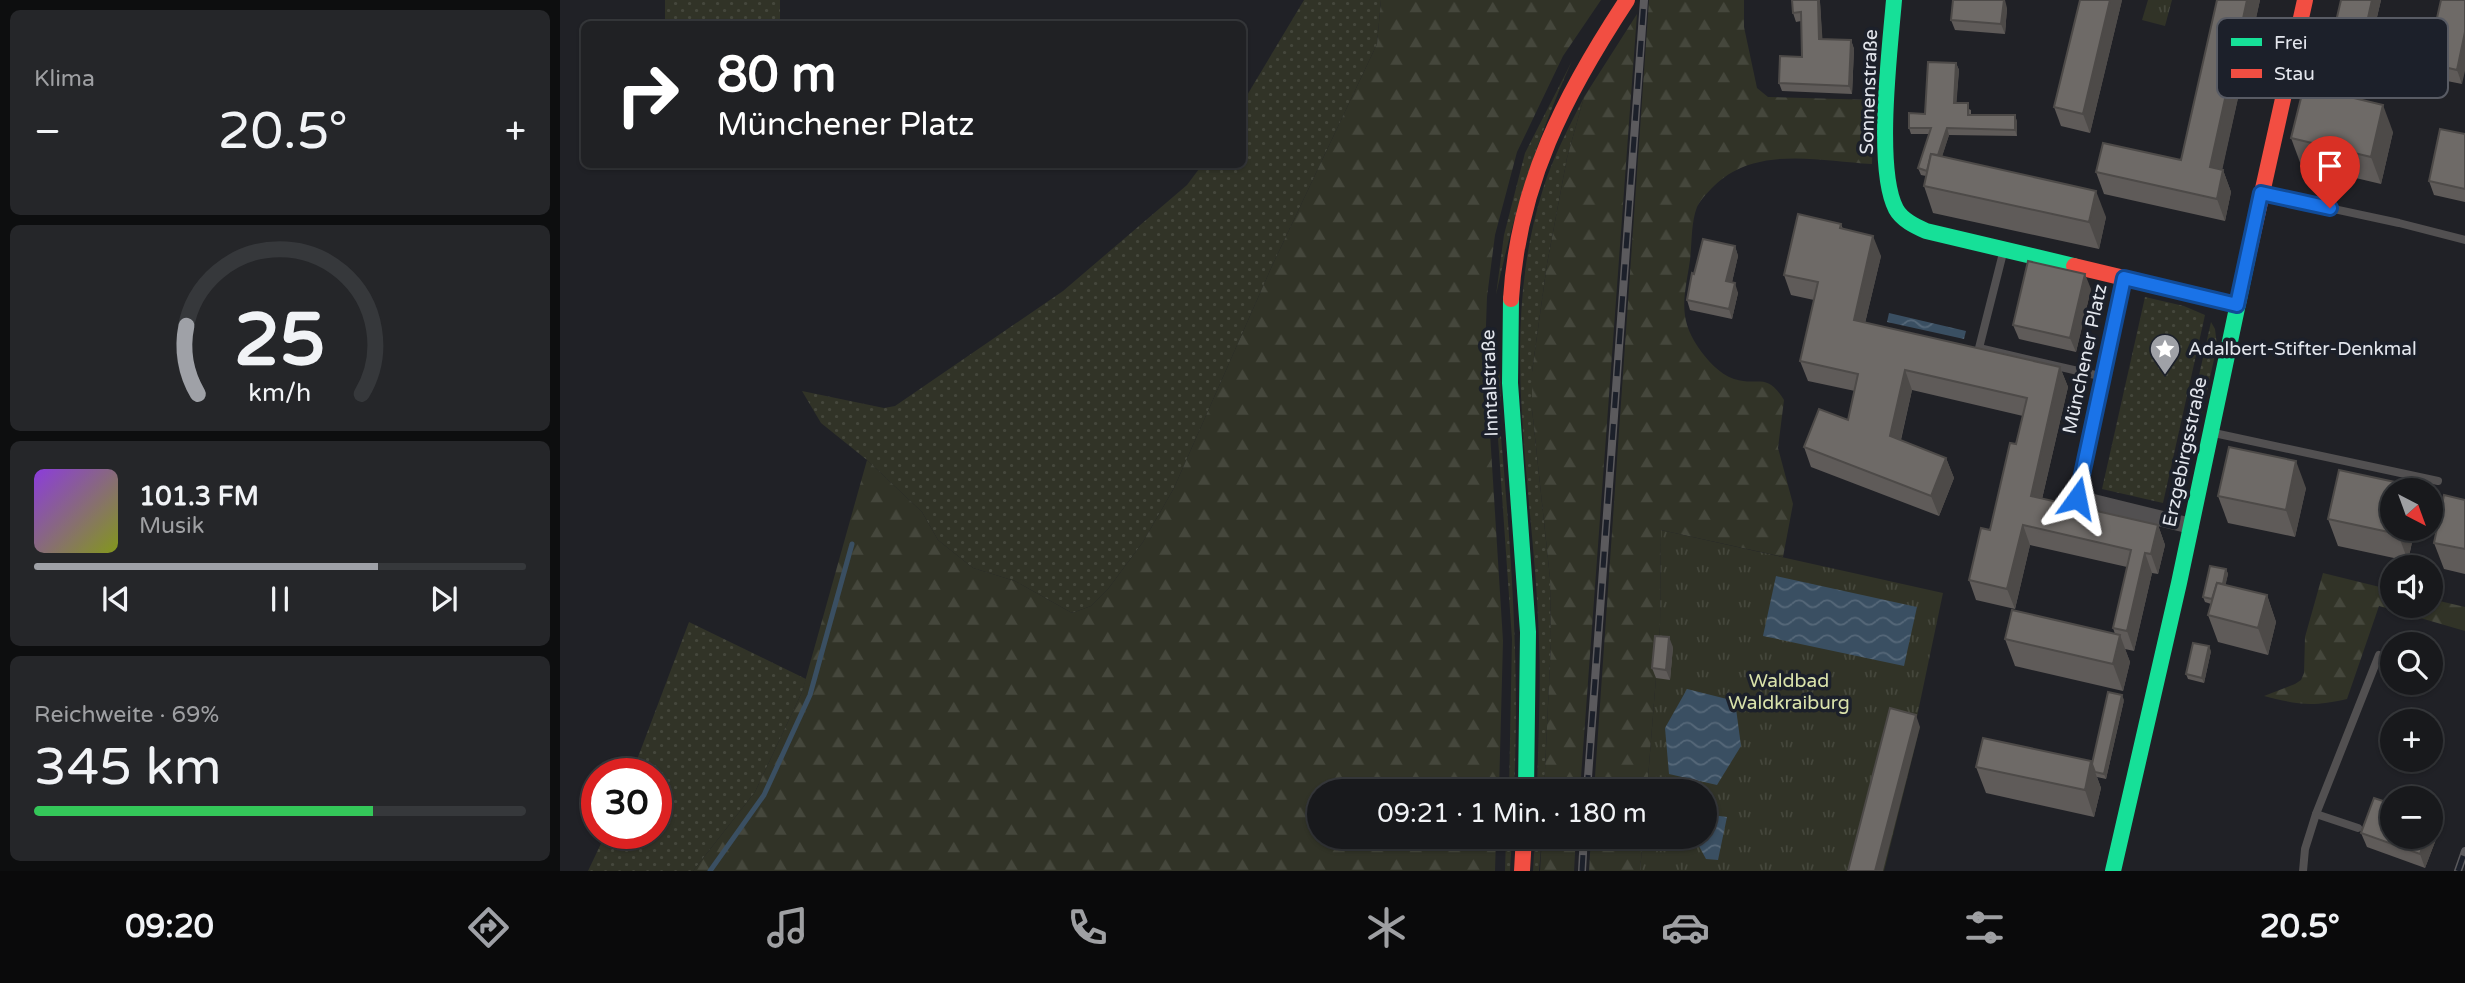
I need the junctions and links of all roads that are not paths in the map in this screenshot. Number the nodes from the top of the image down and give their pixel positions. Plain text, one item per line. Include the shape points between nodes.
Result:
1 (1627, 0) edge
2 (1894, 0) edge
3 (2305, 0) edge
4 (2301, 18) edge
5 (2283, 98) edge
6 (1889, 184) joint
7 (2261, 193) junction
8 (2465, 240) edge
9 (2003, 250) junction
10 (2124, 278) junction
11 (2237, 305) junction
12 (2104, 377) junction
13 (2211, 433) junction
14 (2424, 478) edge
15 (2191, 526) junction
16 (2379, 655) dead end
17 (1526, 779) edge
18 (2316, 814) junction
19 (2358, 828) dead end
20 (1523, 849) edge
21 (1521, 871) edge
22 (2113, 871) edge
23 (2303, 871) edge

1 - 17 street, Inntalstraße via 1575,83 1551,133 1530,188 1509,298 1510,407 1528,641
2 - 6 street, Sonnenstraße
3 - 4 street, Erzgebirgsstraße
5 - 7 street, Erzgebirgsstraße
6 - 9 street, Münchener Platz via 1896,209 1915,226
7 - 8 lane
7 - 11 street, Erzgebirgsstraße
9 - 10 street, Münchener Platz
9 - 12 lane via 1979,348
10 - 11 street, Münchener Platz
10 - 12 street, Münchener Platz
11 - 13 street, Erzgebirgsstraße
12 - 15 street, Münchener Platz via 2077,498
13 - 14 lane
13 - 15 street, Erzgebirgsstraße
15 - 22 street, Erzgebirgsstraße
16 - 18 lane
18 - 19 lane
18 - 23 lane
20 - 21 street

